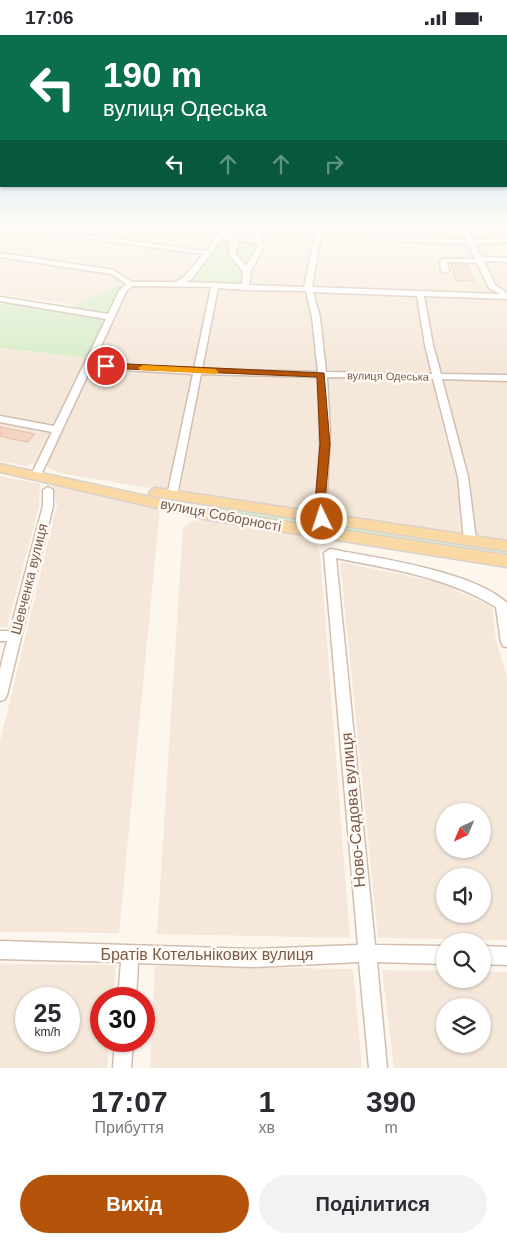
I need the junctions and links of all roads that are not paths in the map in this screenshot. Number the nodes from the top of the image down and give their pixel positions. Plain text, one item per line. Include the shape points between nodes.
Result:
1 (113, 272) edge
2 (193, 272) edge
3 (247, 272) edge
4 (311, 272) edge
5 (485, 272) edge
6 (130, 284) junction
7 (178, 284) junction
8 (215, 286) junction
9 (245, 288) junction
10 (310, 290) junction
11 (420, 294) junction
12 (0, 297) edge
13 (507, 297) edge
14 (111, 317) junction
15 (88, 365) junction
16 (198, 371) junction
17 (321, 375) junction
18 (438, 377) junction
19 (507, 378) edge
20 (0, 419) edge
21 (58, 430) junction
22 (0, 467) edge
23 (36, 475) junction
24 (51, 485) junction
25 (172, 495) junction
26 (322, 519) junction
27 (470, 540) junction
28 (507, 546) edge
29 (507, 561) edge
30 (0, 635) edge
31 (15, 636) junction
32 (507, 642) edge
33 (0, 695) edge
34 (0, 950) edge
35 (366, 953) junction
36 (130, 954) junction
37 (436, 955) edge
38 (491, 955) edge
39 (507, 956) edge
40 (128, 987) edge
41 (123, 1052) edge
42 (122, 1068) edge
43 (378, 1068) edge

1 - 6 street
2 - 7 street
3 - 9 street
4 - 10 street
5 - 13 street via 492,286
6 - 7 street
6 - 14 street
7 - 8 street
8 - 9 street
8 - 16 street
9 - 10 street
10 - 11 street
10 - 17 street via 315,308
11 - 13 street
11 - 18 street
12 - 14 street
14 - 15 street
15 - 16 street, вулиця Одеська
15 - 21 street
16 - 17 street, вулиця Одеська
16 - 25 street
17 - 18 street, вулиця Одеська
17 - 26 street via 325,444 320,502
18 - 19 street, вулиця Одеська
18 - 27 street via 464,477
20 - 21 street
21 - 23 street
22 - 23 main road, вулиця Соборності
23 - 24 main road, вулиця Соборності
24 - 25 main road, вулиця Соборності
24 - 29 main road, вулиця Соборності via 210,515
24 - 31 street, Шевченка вулиця
25 - 26 main road, вулиця Соборності
26 - 27 main road, вулиця Соборності
27 - 28 main road, вулиця Соборності
30 - 31 street
31 - 33 street, Шевченка вулиця
32 - 35 street, Ново-Садова вулиця via 502,605 490,596 440,576 330,553
34 - 36 street, Братів Котельнікових вулиця
35 - 36 street, Братів Котельнікових вулиця via 253,958
35 - 37 street, Братів Котельнікових вулиця
35 - 43 street, Ново-Садова вулиця
36 - 40 street
38 - 39 street
41 - 42 street

